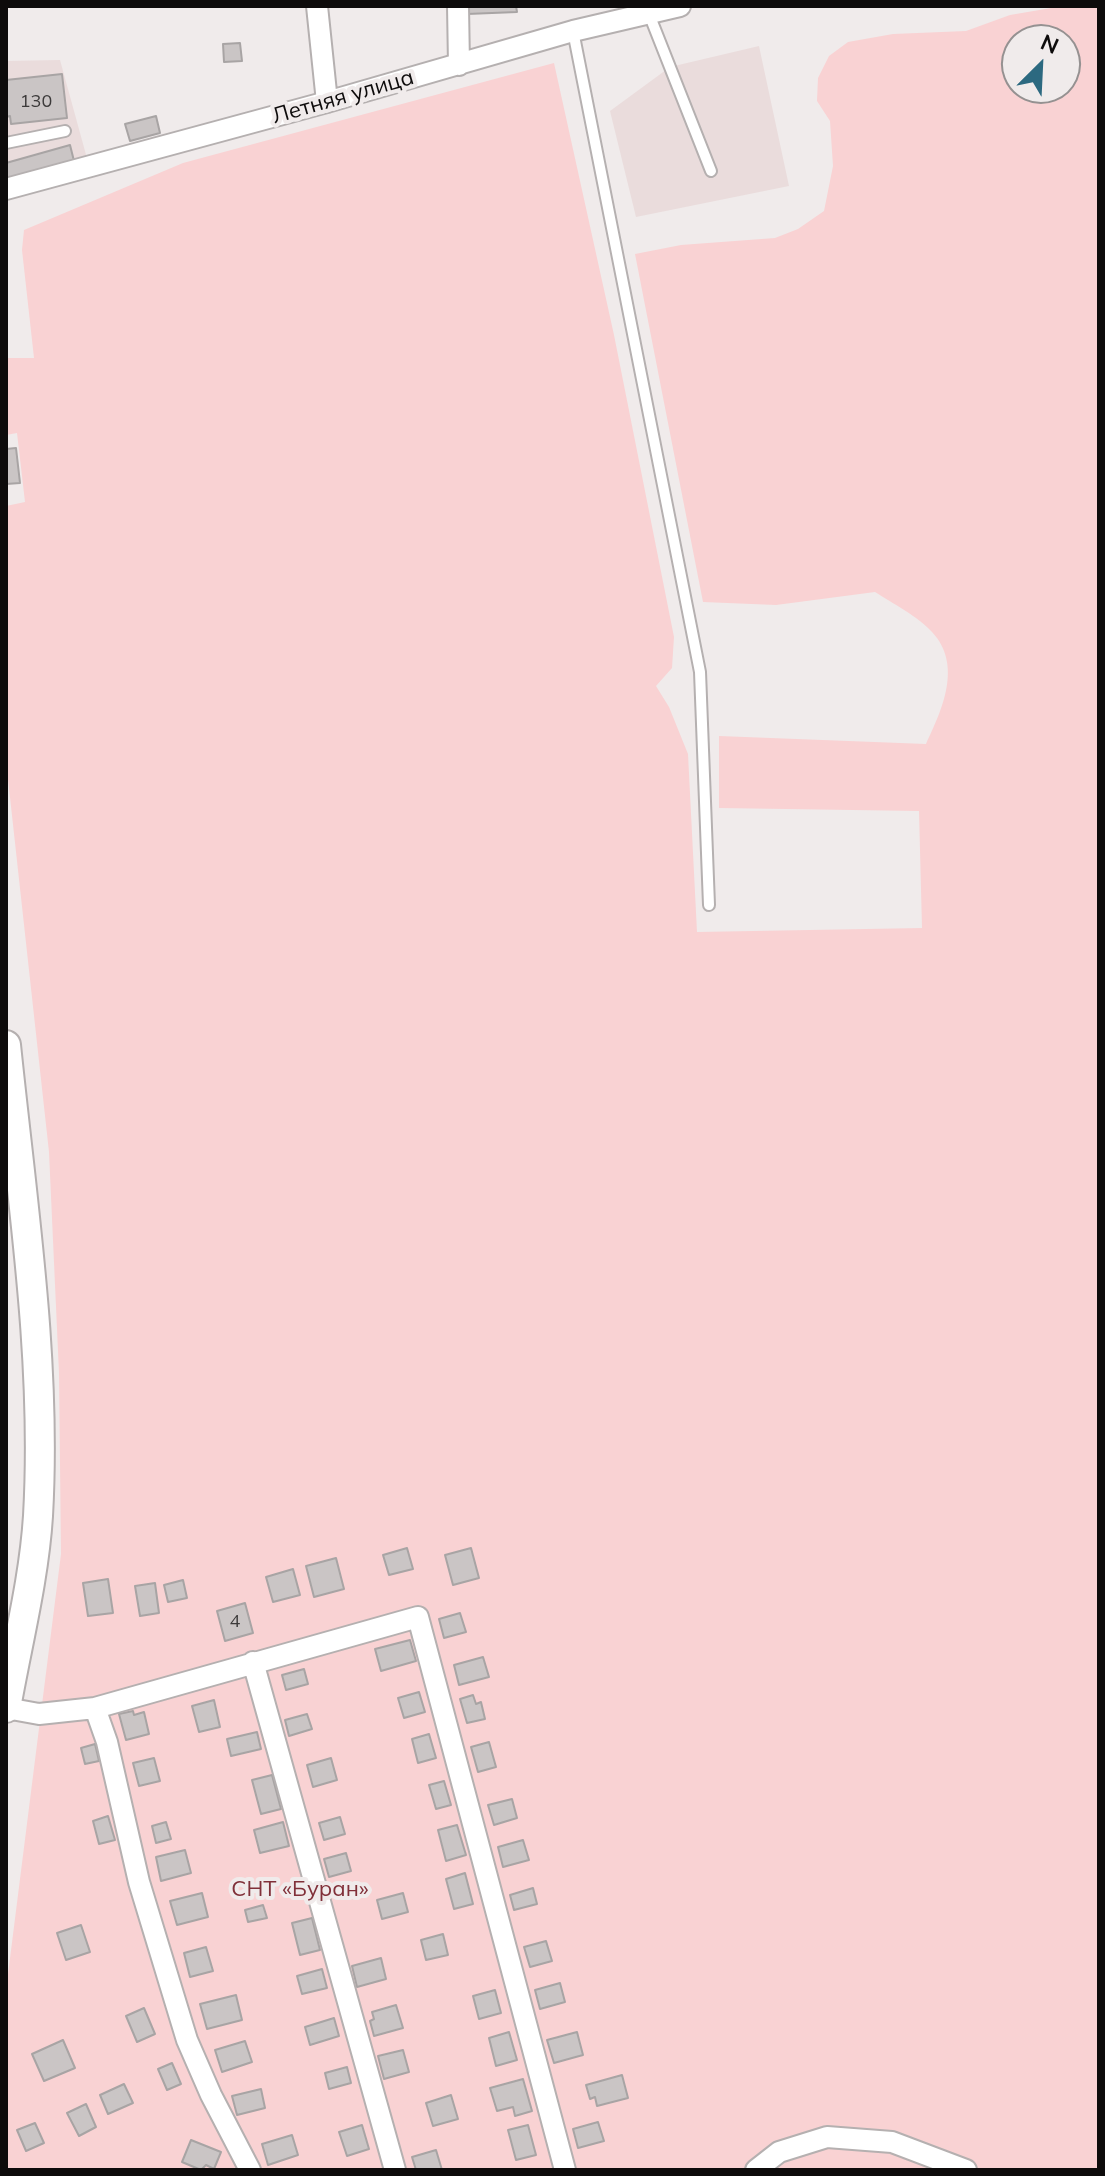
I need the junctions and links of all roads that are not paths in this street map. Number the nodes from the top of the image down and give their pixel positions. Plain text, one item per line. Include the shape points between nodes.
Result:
1 (317, 6) edge
2 (458, 6) edge
3 (680, 6) edge
4 (649, 14) junction
5 (573, 31) junction
6 (459, 65) junction
7 (327, 102) junction
8 (65, 131) dead end
9 (6, 143) edge
10 (711, 171) dead end
11 (6, 189) edge
12 (709, 905) dead end
13 (6, 1045) edge
14 (8, 1081) edge
15 (253, 1662) junction
16 (6, 1708) edge
17 (95, 1708) junction
18 (250, 2170) edge
19 (395, 2170) edge
20 (565, 2170) edge
21 (756, 2170) edge
22 (966, 2170) edge

1 - 7 street
2 - 6 street
3 - 4 street, Летняя улица
4 - 5 street, Летняя улица
4 - 10 lane
5 - 6 street, Летняя улица
5 - 12 lane via 700,672
6 - 7 street, Летняя улица
7 - 11 street, Летняя улица
8 - 9 lane
13 - 14 street
14 - 16 street via 39,1368 41,1436 38,1519
15 - 17 street
15 - 19 street
15 - 20 street via 418,1617
16 - 17 street via 39,1714
17 - 18 street via 139,1882 187,2040
21 - 22 street via 779,2152 827,2137 892,2142

